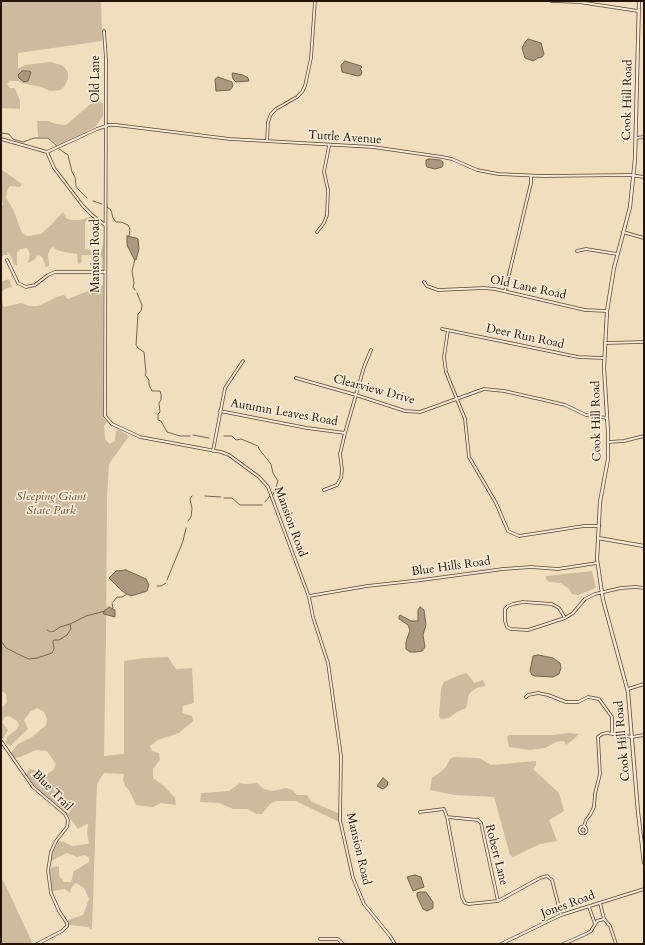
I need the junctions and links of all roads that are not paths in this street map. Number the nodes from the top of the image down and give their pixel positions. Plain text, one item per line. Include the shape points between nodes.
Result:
1 (315, 1) edge
2 (551, 1) edge
3 (639, 1) edge
4 (638, 10) junction
5 (104, 31) dead end
6 (105, 126) junction
7 (644, 137) edge
8 (636, 138) junction
9 (1, 139) edge
10 (267, 141) junction
11 (329, 146) junction
12 (47, 152) junction
13 (634, 175) junction
14 (531, 176) junction
15 (644, 177) edge
16 (105, 225) junction
17 (317, 232) dead end
18 (624, 232) junction
19 (644, 238) edge
20 (577, 251) dead end
21 (617, 254) junction
22 (7, 260) dead end
23 (105, 272) junction
24 (424, 282) dead end
25 (505, 291) junction
26 (607, 311) junction
27 (442, 329) dead end
28 (448, 330) junction
29 (644, 342) edge
30 (606, 343) junction
31 (371, 350) dead end
32 (604, 358) junction
33 (243, 361) dead end
34 (296, 378) dead end
35 (356, 395) junction
36 (456, 400) junction
37 (220, 411) junction
38 (607, 418) junction
39 (345, 432) junction
40 (644, 436) edge
41 (608, 442) junction
42 (213, 451) junction
43 (324, 490) dead end
44 (598, 526) junction
45 (598, 538) junction
46 (644, 546) edge
47 (597, 563) junction
48 (644, 588) edge
49 (602, 592) junction
50 (309, 596) junction
51 (565, 618) junction
52 (644, 684) edge
53 (628, 689) junction
54 (526, 697) dead end
55 (612, 734) junction
56 (644, 735) edge
57 (632, 737) junction
58 (1, 741) edge
59 (420, 812) dead end
60 (447, 817) junction
61 (584, 826) dead end
62 (644, 858) edge
63 (644, 863) edge
64 (644, 889) edge
65 (498, 901) junction
66 (600, 903) junction
67 (588, 907) junction
68 (561, 915) junction
69 (604, 919) junction
70 (595, 924) junction
71 (320, 939) dead end
72 (37, 944) edge
73 (343, 944) edge
74 (395, 944) edge
75 (501, 944) edge
76 (563, 944) edge
77 (616, 944) edge

1 - 10 street via 311,58 305,86 297,97 276,108 271,114
2 - 4 street
3 - 4 street, Cook Hill Road
4 - 8 street, Cook Hill Road
5 - 6 street, Old Lane
6 - 10 street, Tuttle Avenue via 116,125
6 - 12 street, Tuttle Avenue
6 - 16 street, Mansion Road
7 - 8 street
8 - 13 street, Cook Hill Road
9 - 12 street
10 - 11 street, Tuttle Avenue
11 - 14 street, Tuttle Avenue via 370,147 431,155 452,159 481,171
11 - 17 street via 324,172 328,190 327,215
12 - 16 street via 54,168 83,206
13 - 14 street, Tuttle Avenue
13 - 15 street, Tuttle Avenue
13 - 18 street, Cook Hill Road
14 - 25 street
16 - 23 street, Mansion Road
18 - 19 street
18 - 21 street, Cook Hill Road
20 - 21 street via 586,249
21 - 26 street, Cook Hill Road
22 - 23 street via 18,283 26,287 35,285 55,272
23 - 42 street, Mansion Road via 106,418 115,426 140,437
24 - 25 street, Old Lane Road via 438,290 484,288
25 - 26 street, Old Lane Road via 585,310
26 - 30 street, Cook Hill Road
27 - 28 street, Deer Run Road
28 - 32 street, Deer Run Road via 564,355
28 - 36 street via 444,357 446,372
29 - 30 street
30 - 32 street, Cook Hill Road
31 - 35 street
32 - 38 street, Cook Hill Road
33 - 37 street via 225,388
34 - 35 street, Clearview Drive
35 - 36 street, Clearview Drive via 405,411 420,412
35 - 39 street
36 - 38 street, Clearview Drive via 484,389 504,391 565,405 586,415
36 - 44 street via 465,419 469,457 496,503 508,531 519,536
37 - 39 street, Autumn Leaves Road via 307,428
37 - 42 street
38 - 41 street, Cook Hill Road
39 - 43 street via 340,454 341,478 337,485
40 - 41 street
41 - 44 street, Cook Hill Road
42 - 50 street, Mansion Road via 233,457 259,476 268,487
44 - 45 street, Cook Hill Road
45 - 46 street
45 - 47 street, Cook Hill Road
47 - 49 street, Cook Hill Road
47 - 50 street, Blue Hills Road via 564,568 503,569
48 - 49 street via 630,587
49 - 51 street via 588,598
49 - 53 street, Cook Hill Road
50 - 74 street, Mansion Road via 329,669 341,756 340,820 351,872 364,904
51 - 51 street via 533,629 515,630 507,626 504,614 505,609 513,604 535,602 556,606
52 - 53 street
53 - 57 street, Cook Hill Road
54 - 55 street via 538,693 566,702 578,702 588,697 599,700 612,717
55 - 57 street
55 - 61 street via 602,734 598,737 600,774 594,807
56 - 57 street
57 - 62 street, Cook Hill Road
58 - 72 street, Blue Trail via 33,787 68,818 68,824 51,852 48,871 49,887 67,923 66,928
59 - 60 street via 444,809
60 - 65 street, Robert Lane via 478,820 481,823
60 - 65 street via 465,903
62 - 63 street, Cook Hill Road
64 - 66 street, Jones Road
65 - 68 street via 547,876 552,880
66 - 67 street, Jones Road
66 - 69 street
67 - 68 street, Jones Road
67 - 70 street
68 - 75 street, Jones Road
69 - 70 street
69 - 77 street via 610,926
70 - 76 street via 586,934
71 - 73 street via 338,939

